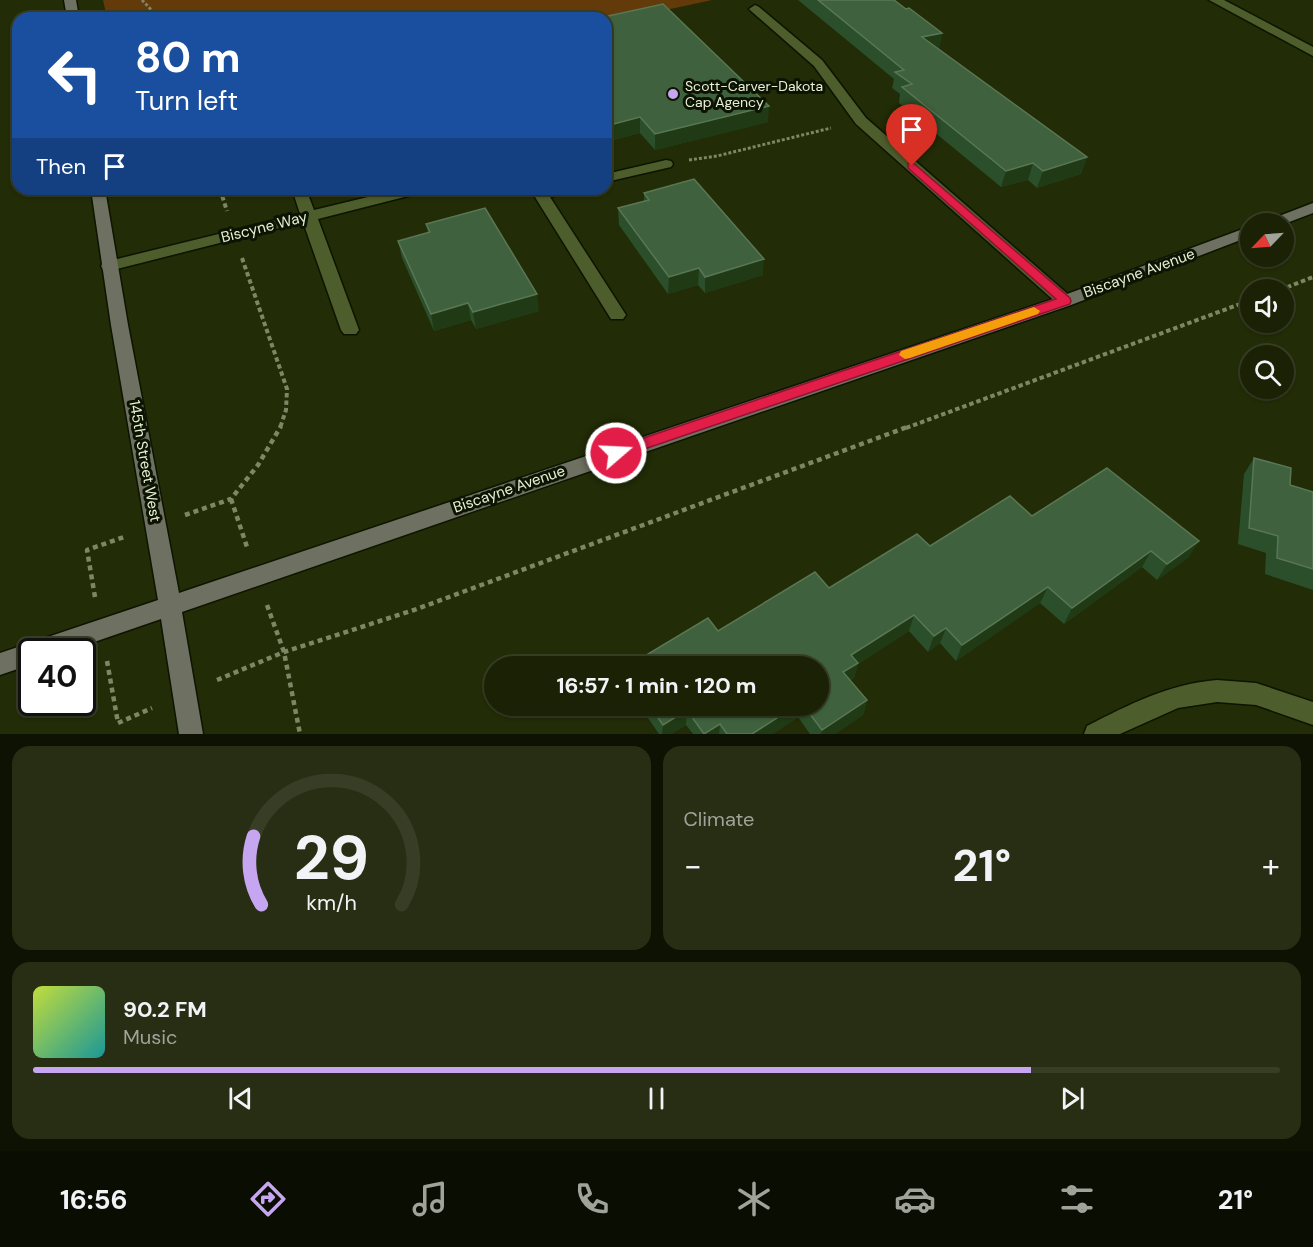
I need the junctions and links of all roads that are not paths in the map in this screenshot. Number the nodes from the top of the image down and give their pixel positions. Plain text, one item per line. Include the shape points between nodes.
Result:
1 (1215, 0) edge
2 (755, 9) dead end
3 (1313, 52) edge
4 (666, 164) road end
5 (612, 177) edge
6 (99, 195) edge
7 (301, 195) edge
8 (395, 195) edge
9 (541, 195) edge
10 (1313, 208) edge
11 (1294, 215) edge
12 (309, 216) junction
13 (1240, 235) edge
14 (109, 266) junction
15 (1065, 301) junction
16 (617, 315) dead end
17 (350, 330) dead end
18 (171, 604) junction
19 (75, 638) edge
20 (18, 658) edge
21 (0, 664) edge
22 (1313, 714) edge
23 (191, 734) edge
24 (1096, 734) edge

1 - 3 street
2 - 15 street via 818,63 861,121
4 - 5 street
6 - 14 street, 145th Street West
7 - 12 street
8 - 12 street, Biscyne Way
9 - 16 street
10 - 11 street
12 - 14 street, Biscyne Way
12 - 17 street
13 - 15 street, Biscayne Avenue
14 - 18 street, 145th Street West
15 - 18 street, Biscayne Avenue
18 - 19 street, Biscayne Avenue
18 - 23 street, 145th Street West
20 - 21 street
22 - 24 street via 1284,700 1239,691 1191,693 1158,703

